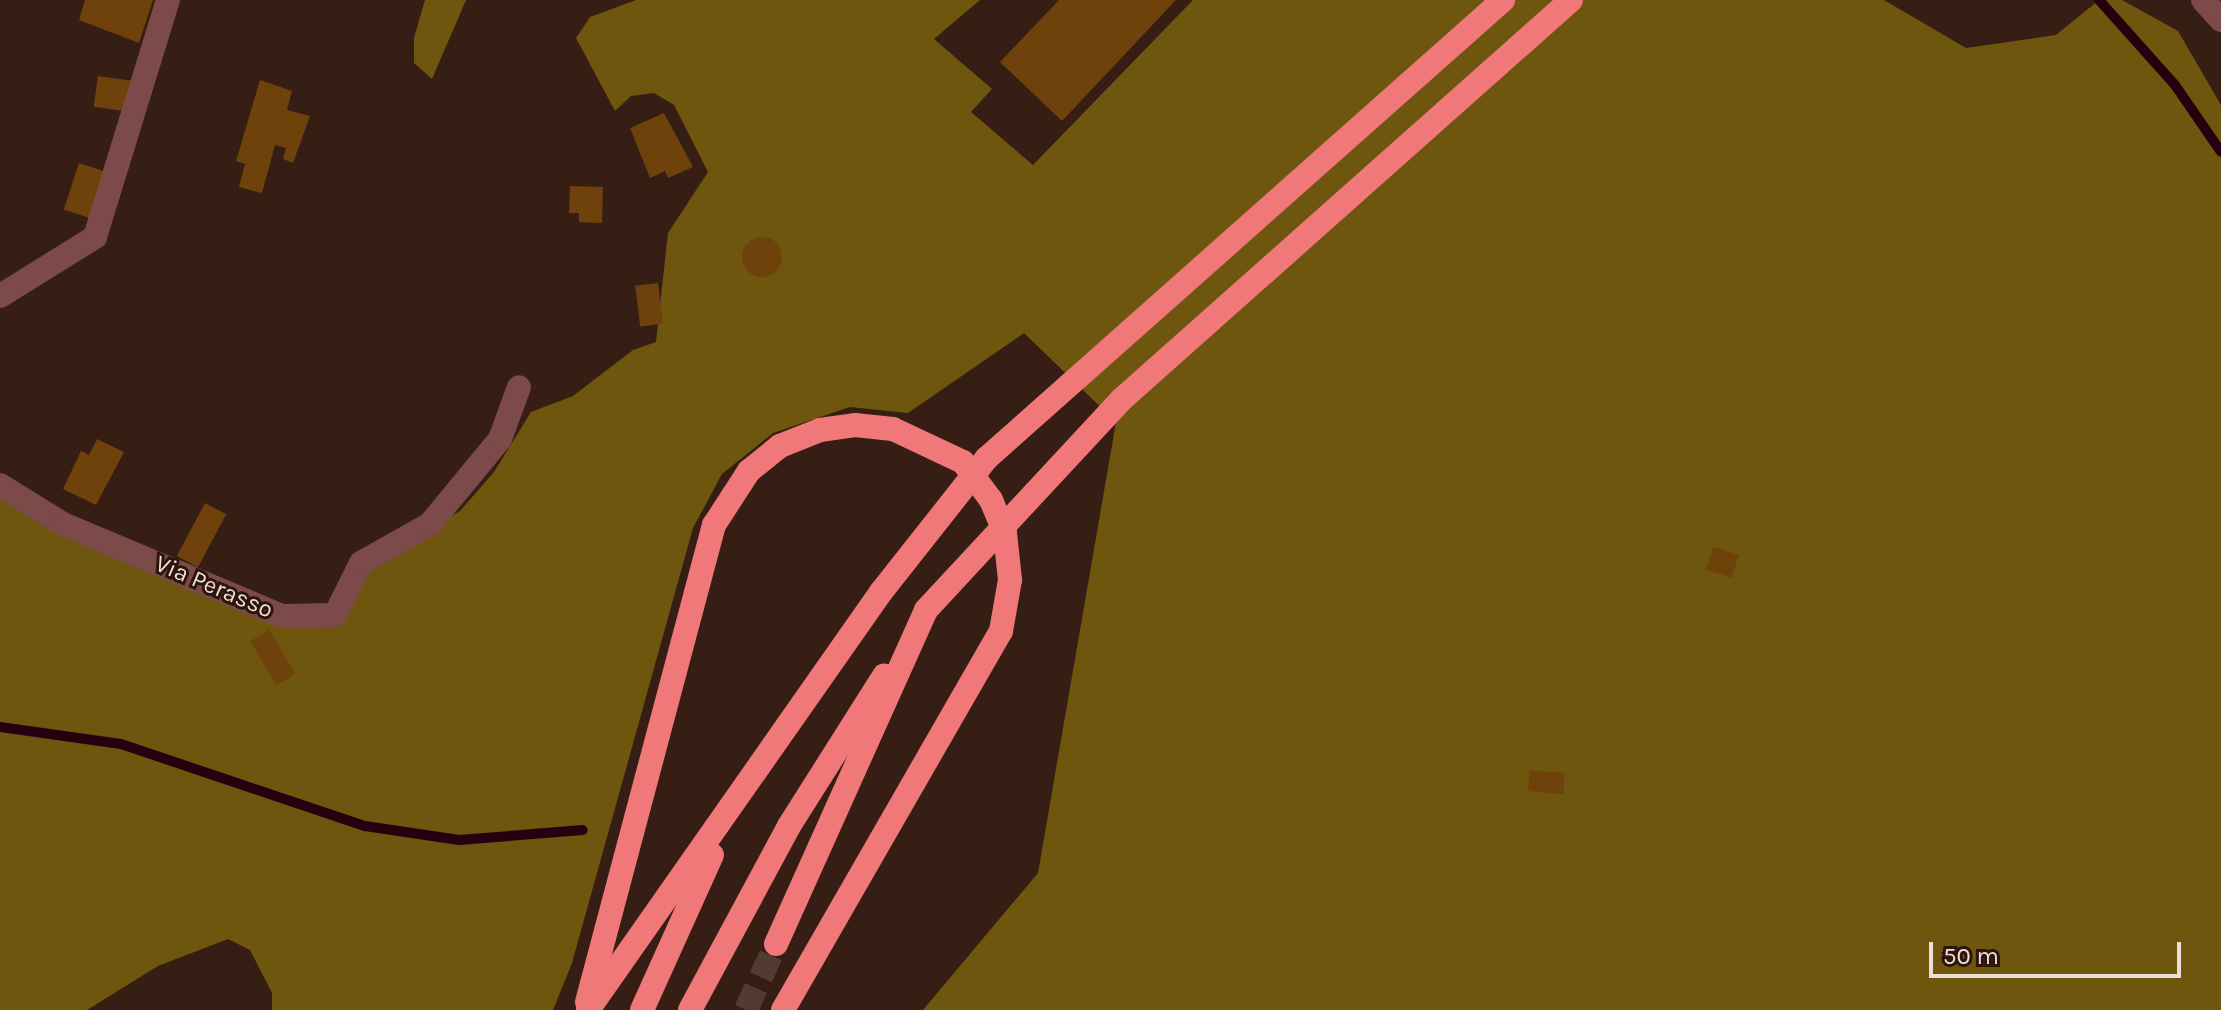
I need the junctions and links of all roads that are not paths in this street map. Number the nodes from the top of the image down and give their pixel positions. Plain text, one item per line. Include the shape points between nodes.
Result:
1 (168, 0) edge
2 (1503, 0) edge
3 (1571, 0) edge
4 (2203, 0) edge
5 (2221, 20) edge
6 (0, 296) edge
7 (519, 387) dead end
8 (0, 485) edge
9 (926, 610) junction
10 (738, 799) junction
11 (776, 944) tunnel mouth
12 (586, 1010) edge
13 (642, 1010) edge
14 (690, 1010) edge
15 (783, 1010) edge

1 - 6 street via 95,237
2 - 10 highway via 987,458 881,592
3 - 9 highway via 1121,400
4 - 5 street
7 - 8 street, Via Perasso via 500,439 430,524 361,563 335,615 282,616 63,524
9 - 11 highway
9 - 14 highway via 789,826
10 - 12 highway
10 - 13 highway
12 - 15 highway, bridge via 714,525 749,471 780,446 820,430 855,425 893,429 963,462 991,500 1005,533 1010,580 1001,631

